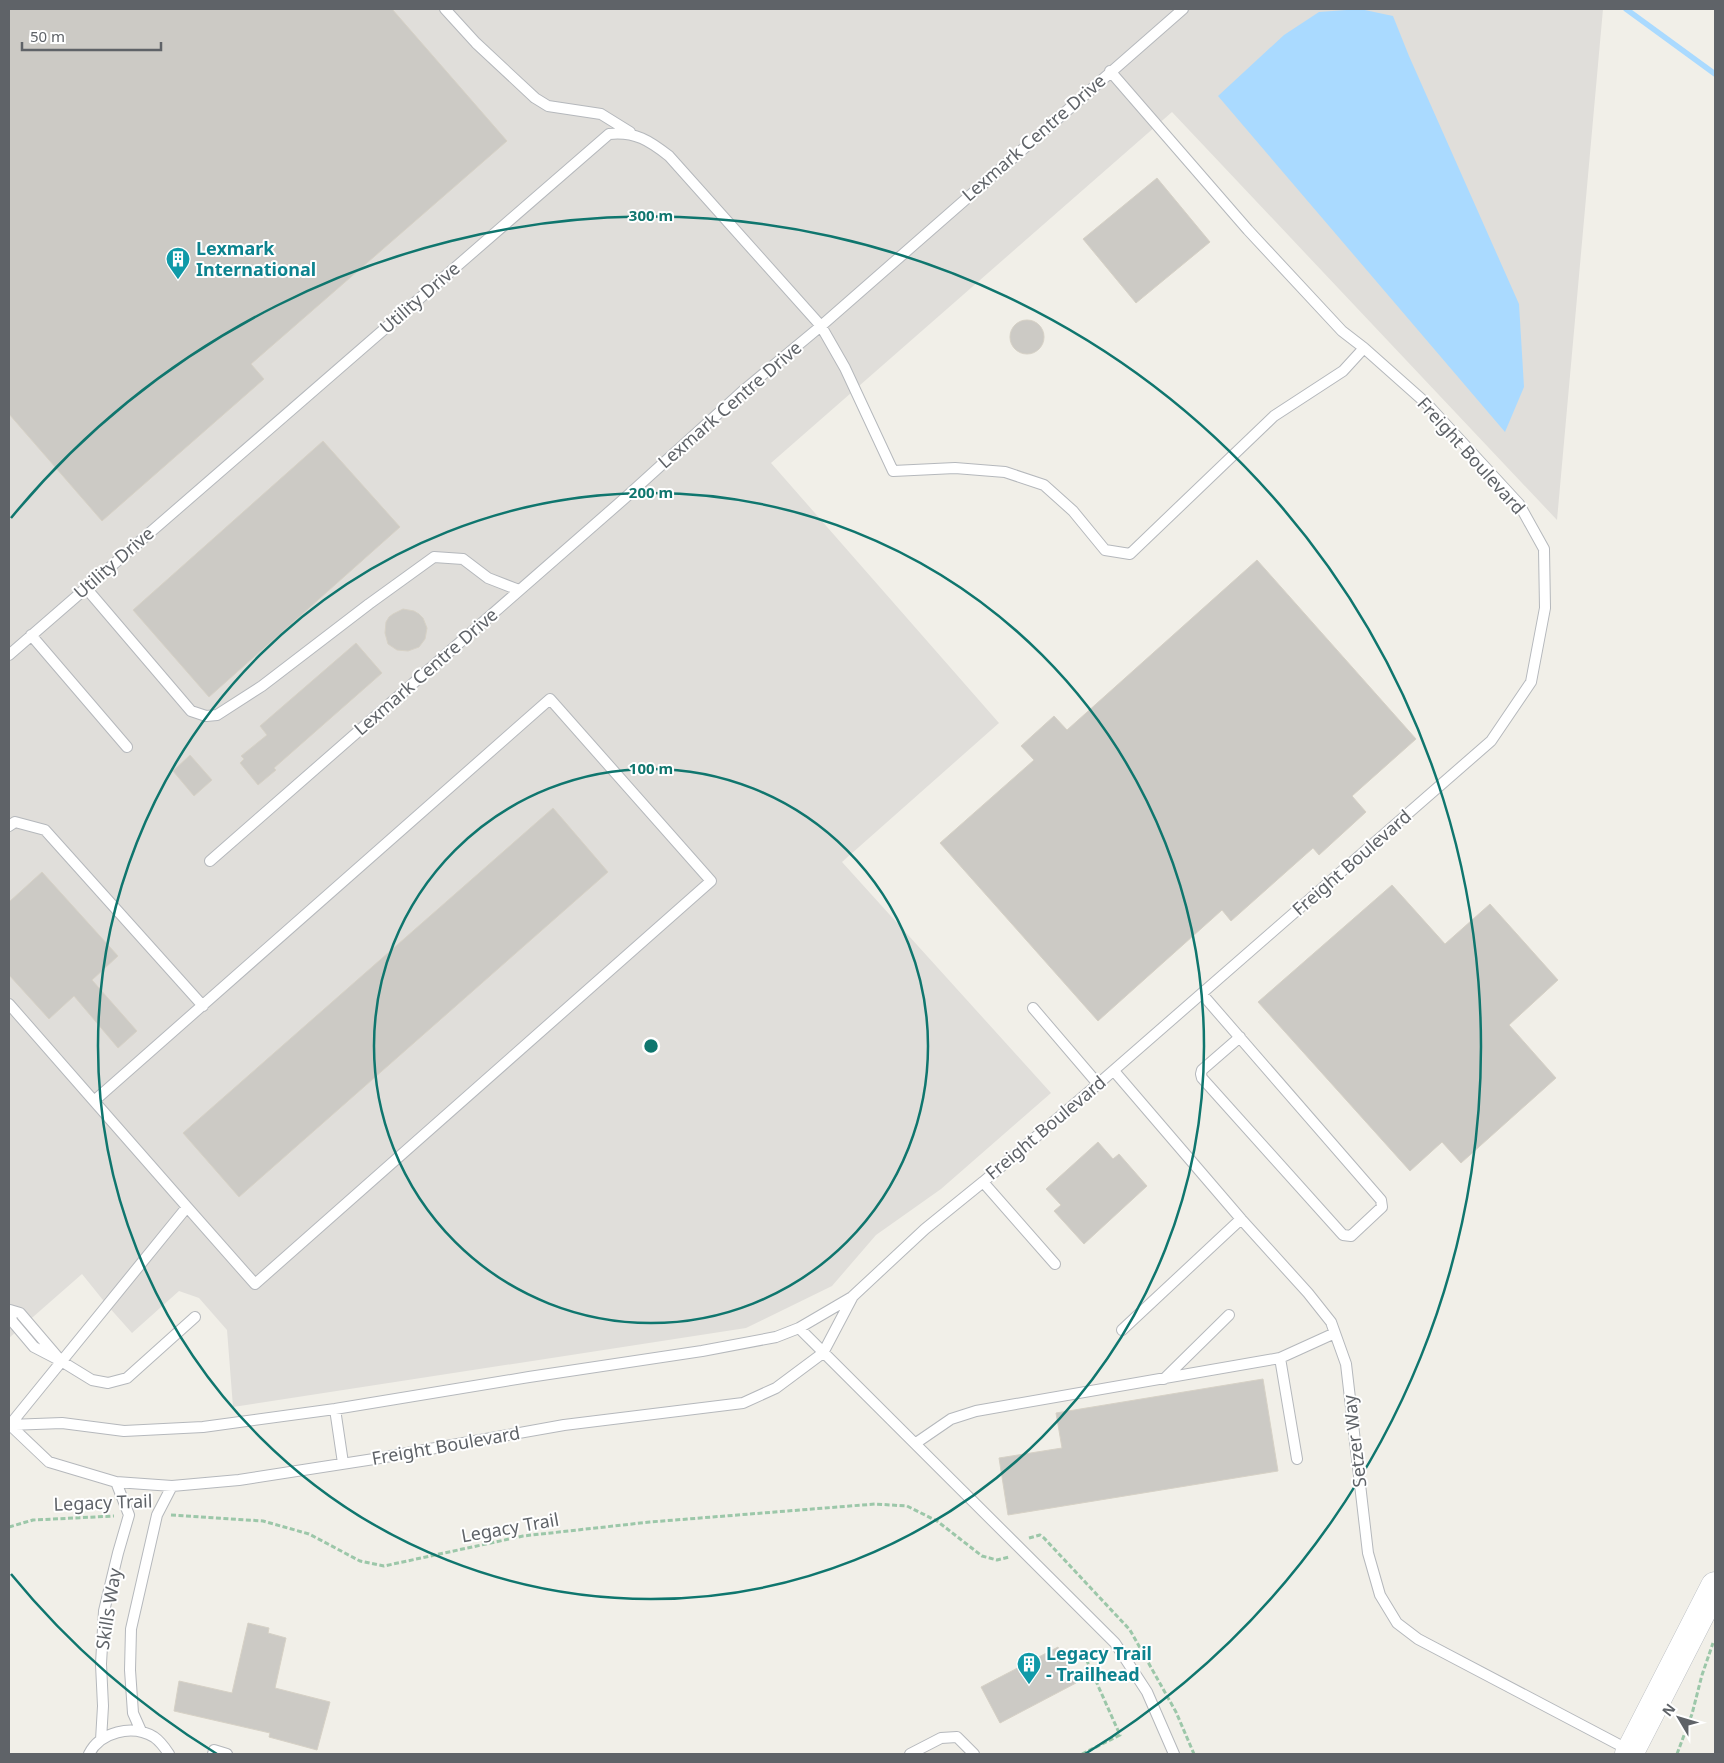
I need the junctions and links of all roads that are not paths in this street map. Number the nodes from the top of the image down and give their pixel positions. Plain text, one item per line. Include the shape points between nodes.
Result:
1 (445, 9) edge
2 (1183, 9) edge
3 (1110, 71) junction
4 (637, 136) junction
5 (821, 326) junction
6 (1364, 348) junction
7 (86, 588) junction
8 (519, 590) junction
9 (31, 635) junction
10 (9, 654) edge
11 (127, 747) dead end
12 (9, 826) edge
13 (210, 861) dead end
14 (1202, 994) junction
15 (9, 1004) edge
16 (203, 1006) junction
17 (1033, 1008) dead end
18 (1240, 1037) junction
19 (1114, 1071) junction
20 (1098, 1084) junction
21 (94, 1101) junction
22 (983, 1182) junction
23 (188, 1207) junction
24 (1241, 1219) junction
25 (1056, 1264) dead end
26 (852, 1297) junction
27 (9, 1310) edge
28 (1229, 1315) dead end
29 (195, 1317) dead end
30 (799, 1328) junction
31 (1122, 1330) dead end
32 (1336, 1334) junction
33 (824, 1353) junction
34 (1280, 1358) junction
35 (61, 1361) junction
36 (1164, 1379) junction
37 (335, 1409) junction
38 (9, 1425) edge
39 (916, 1443) junction
40 (1297, 1459) dead end
41 (343, 1463) junction
42 (116, 1482) junction
43 (172, 1486) junction
44 (1715, 1586) edge
45 (141, 1731) junction
46 (101, 1740) junction
47 (1629, 1752) edge
48 (89, 1754) edge
49 (169, 1754) edge
50 (213, 1754) edge
51 (227, 1754) edge
52 (910, 1754) edge
53 (974, 1754) edge
54 (1174, 1754) edge

1 - 4 lane via 535,98 548,106 601,114
2 - 3 lane, Lexmark Centre Drive
3 - 5 lane, Lexmark Centre Drive
3 - 6 lane, Freight Boulevard via 1248,230 1342,332
4 - 5 lane, Utility Drive via 669,156
4 - 7 lane, Utility Drive via 623,132 610,134
5 - 6 lane, Utility Drive via 845,368 893,471 955,468 1005,472 1044,486 1073,511 1105,550 1130,554 1274,416 1343,371
5 - 8 lane, Lexmark Centre Drive
6 - 14 lane, Freight Boulevard via 1427,404 1519,504 1544,549 1545,608 1531,682 1491,740
7 - 8 lane via 191,711 206,716 217,715 262,686 434,557 463,559 488,578
7 - 9 lane, Utility Drive
8 - 13 lane, Lexmark Centre Drive
9 - 10 lane, Utility Drive
9 - 11 lane
12 - 16 lane via 15,822 45,830
14 - 18 lane
14 - 19 lane, Freight Boulevard
15 - 21 lane
16 - 21 lane
16 - 23 lane via 550,698 711,881 255,1284
17 - 20 lane
18 - 18 lane via 1381,1200 1382,1207 1351,1236 1343,1235 1202,1078 1202,1070
19 - 20 lane, Freight Boulevard
19 - 24 lane, Setzer Way
20 - 22 lane, Freight Boulevard
21 - 23 lane
22 - 25 lane
22 - 26 lane, Freight Boulevard via 925,1229
23 - 35 lane
24 - 31 lane
24 - 32 lane, Setzer Way via 1308,1293 1331,1322
26 - 30 lane, Freight Boulevard
26 - 33 lane, Freight Boulevard
27 - 35 lane via 20,1313
28 - 36 lane
29 - 35 lane via 127,1378 108,1383 92,1380
30 - 33 lane
30 - 37 lane, Freight Boulevard via 776,1337 702,1351
32 - 34 lane
32 - 47 lane, Setzer Way via 1346,1364 1368,1553 1380,1595 1398,1623 1418,1638
33 - 39 lane
33 - 41 lane, Freight Boulevard via 776,1388 743,1403 564,1425
34 - 36 lane
34 - 40 lane
35 - 38 lane
36 - 39 lane via 976,1411 951,1419
37 - 38 lane, Freight Boulevard via 203,1427 124,1431 62,1423
37 - 41 lane
38 - 42 lane, Freight Boulevard via 49,1462
39 - 54 lane via 1115,1643 1147,1692
41 - 43 lane, Freight Boulevard via 239,1480
42 - 43 lane, Freight Boulevard
42 - 46 lane, Skills Way via 129,1515 104,1611
43 - 45 lane, Skills Way via 156,1515 131,1629 133,1713
44 - 47 main road
45 - 46 lane via 113,1733
45 - 49 lane via 154,1737
46 - 48 lane
50 - 51 lane via 214,1750
52 - 53 lane via 941,1738 957,1737

